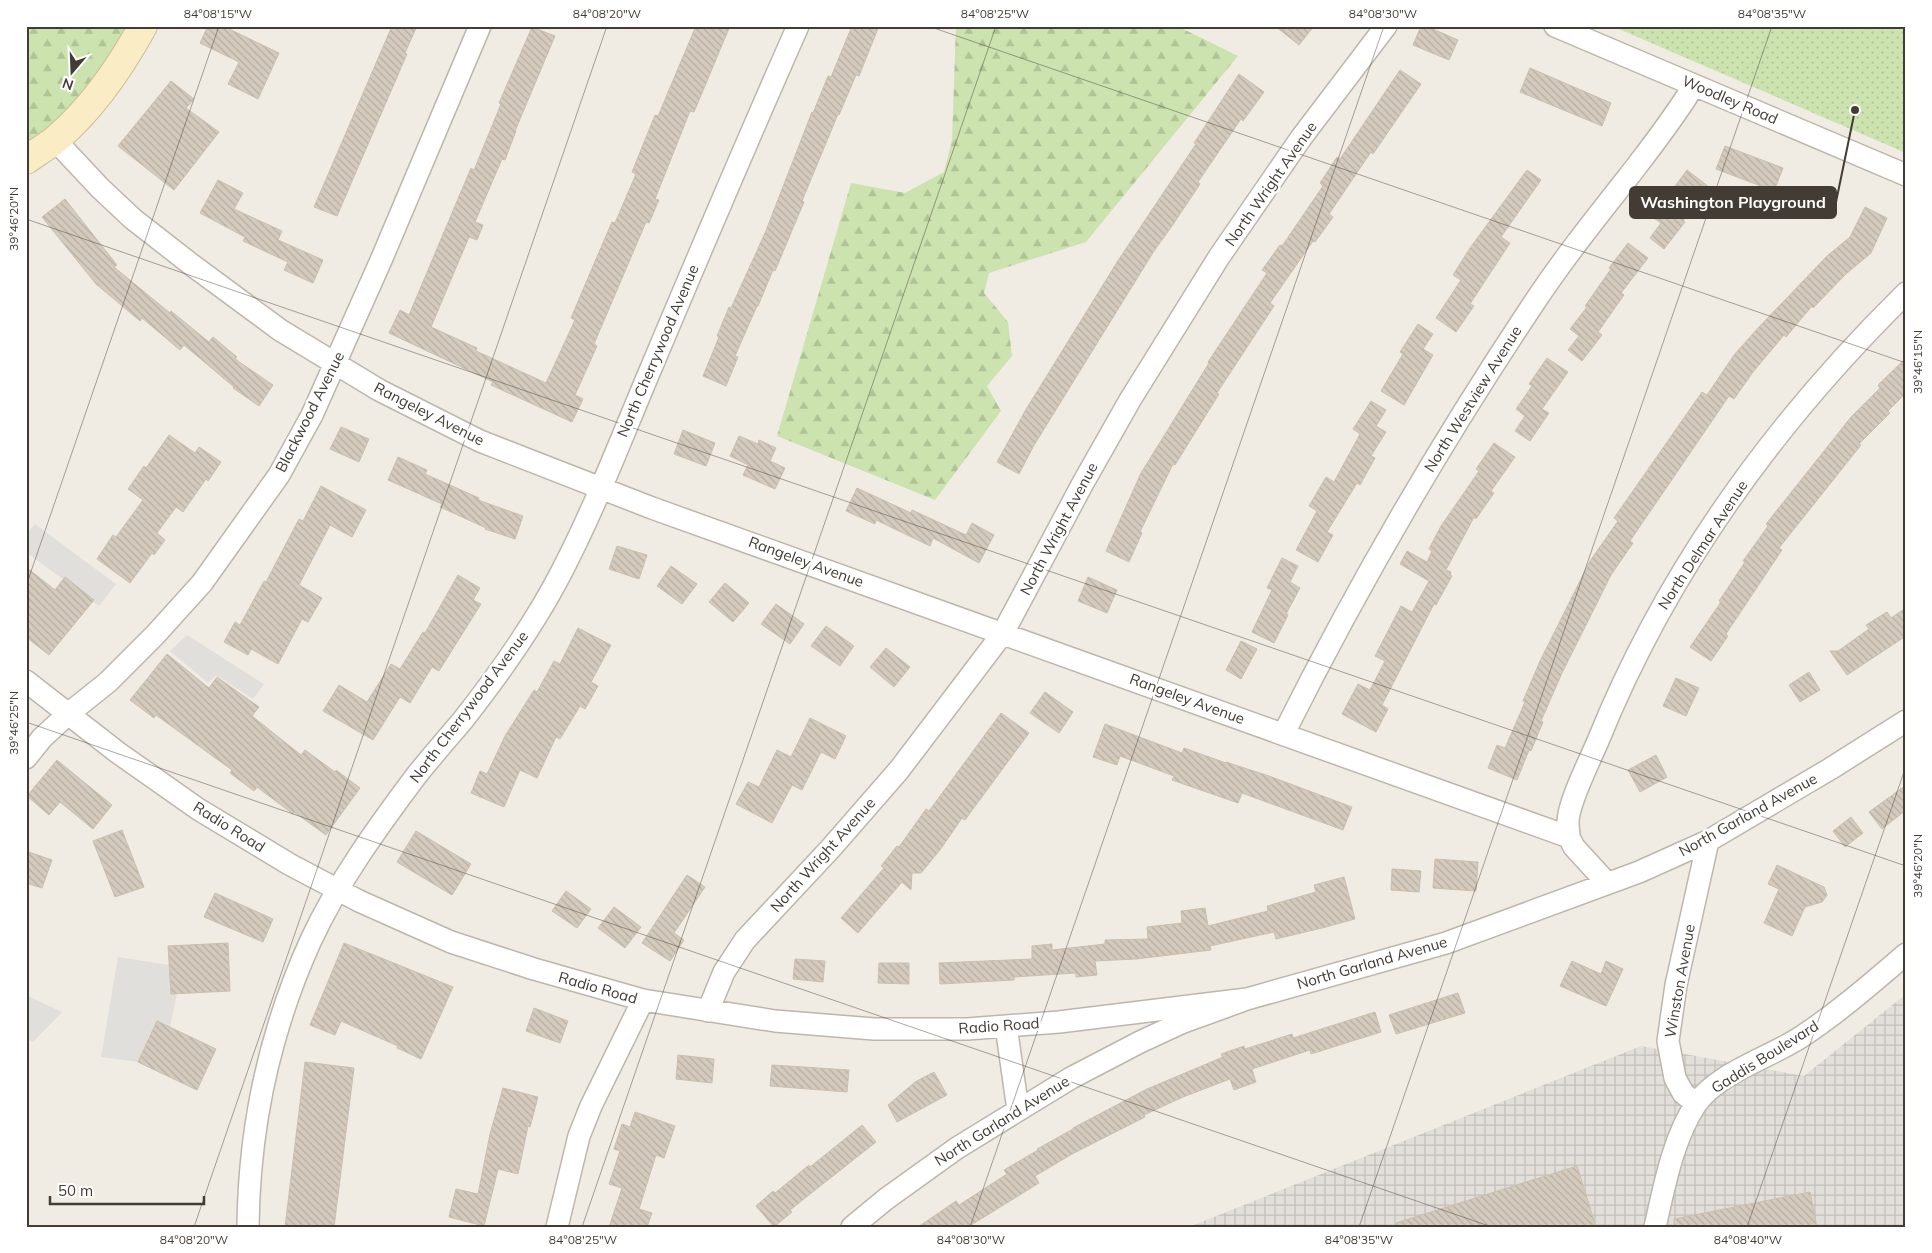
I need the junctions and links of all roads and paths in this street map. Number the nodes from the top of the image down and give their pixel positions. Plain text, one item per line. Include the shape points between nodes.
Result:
1 (143, 26) edge
2 (480, 26) edge
3 (798, 26) edge
4 (1386, 26) edge
5 (1555, 26) edge
6 (1694, 85) junction
7 (55, 140) junction
8 (26, 160) edge
9 (1906, 175) edge
10 (1906, 293) edge
11 (334, 364) junction
12 (601, 489) junction
13 (1003, 633) junction
14 (26, 682) edge
15 (68, 714) junction
16 (1906, 721) edge
17 (1284, 733) junction
18 (26, 758) edge
19 (1569, 837) junction
20 (1708, 840) junction
21 (1607, 883) junction
22 (338, 890) junction
23 (1906, 954) edge
24 (1247, 999) junction
25 (643, 1000) junction
26 (708, 1011) junction
27 (1006, 1026) junction
28 (1696, 1104) junction
29 (1018, 1110) junction
30 (248, 1227) edge
31 (557, 1227) edge
32 (852, 1227) edge
33 (1655, 1227) edge

1 - 7 main road via 105,88
2 - 11 street, Blackwood Avenue
3 - 12 street, North Cherrywood Avenue
4 - 13 street, North Wright Avenue via 1301,138 1219,257 1130,400
5 - 6 street, Woodley Road
6 - 9 street, Woodley Road
6 - 17 street, North Westview Avenue via 1677,113 1531,308 1456,425 1389,536
7 - 8 main road
7 - 11 street, Rangeley Avenue via 133,218 280,330
10 - 19 street, North Delmar Avenue via 1858,340 1782,429 1717,518 1684,570 1656,618 1606,721 1574,798 1568,820
11 - 12 street, Rangeley Avenue via 480,441
11 - 15 street, Blackwood Avenue via 312,415 279,475 202,583 108,682
12 - 13 street, Rangeley Avenue
12 - 22 street, North Cherrywood Avenue via 534,621 485,690 379,826
13 - 17 street, Rangeley Avenue
13 - 26 street, North Wright Avenue via 899,770 832,848 744,940 724,972
14 - 15 street, Radio Road
15 - 18 street, Blackwood Avenue
15 - 22 street, Radio Road via 198,809
16 - 20 street, North Garland Avenue
17 - 19 street, Rangeley Avenue
19 - 21 street via 1574,847
20 - 21 street, North Garland Avenue
20 - 28 street, Winston Avenue via 1676,986 1668,1041 1675,1078 1683,1093
21 - 24 street, North Garland Avenue via 1446,943
22 - 25 street, Radio Road via 451,942 534,970
22 - 30 street, North Cherrywood Avenue via 312,938 294,981 268,1064 254,1133
23 - 28 street, Gaddis Boulevard via 1801,1038 1726,1078
24 - 27 street, Radio Road
24 - 29 street, North Garland Avenue via 1140,1042
25 - 26 street, Radio Road
25 - 31 street via 590,1106 579,1136
26 - 27 street, Radio Road via 775,1021 874,1029
27 - 29 street
28 - 33 street via 1679,1140
29 - 32 street, North Garland Avenue via 924,1171

